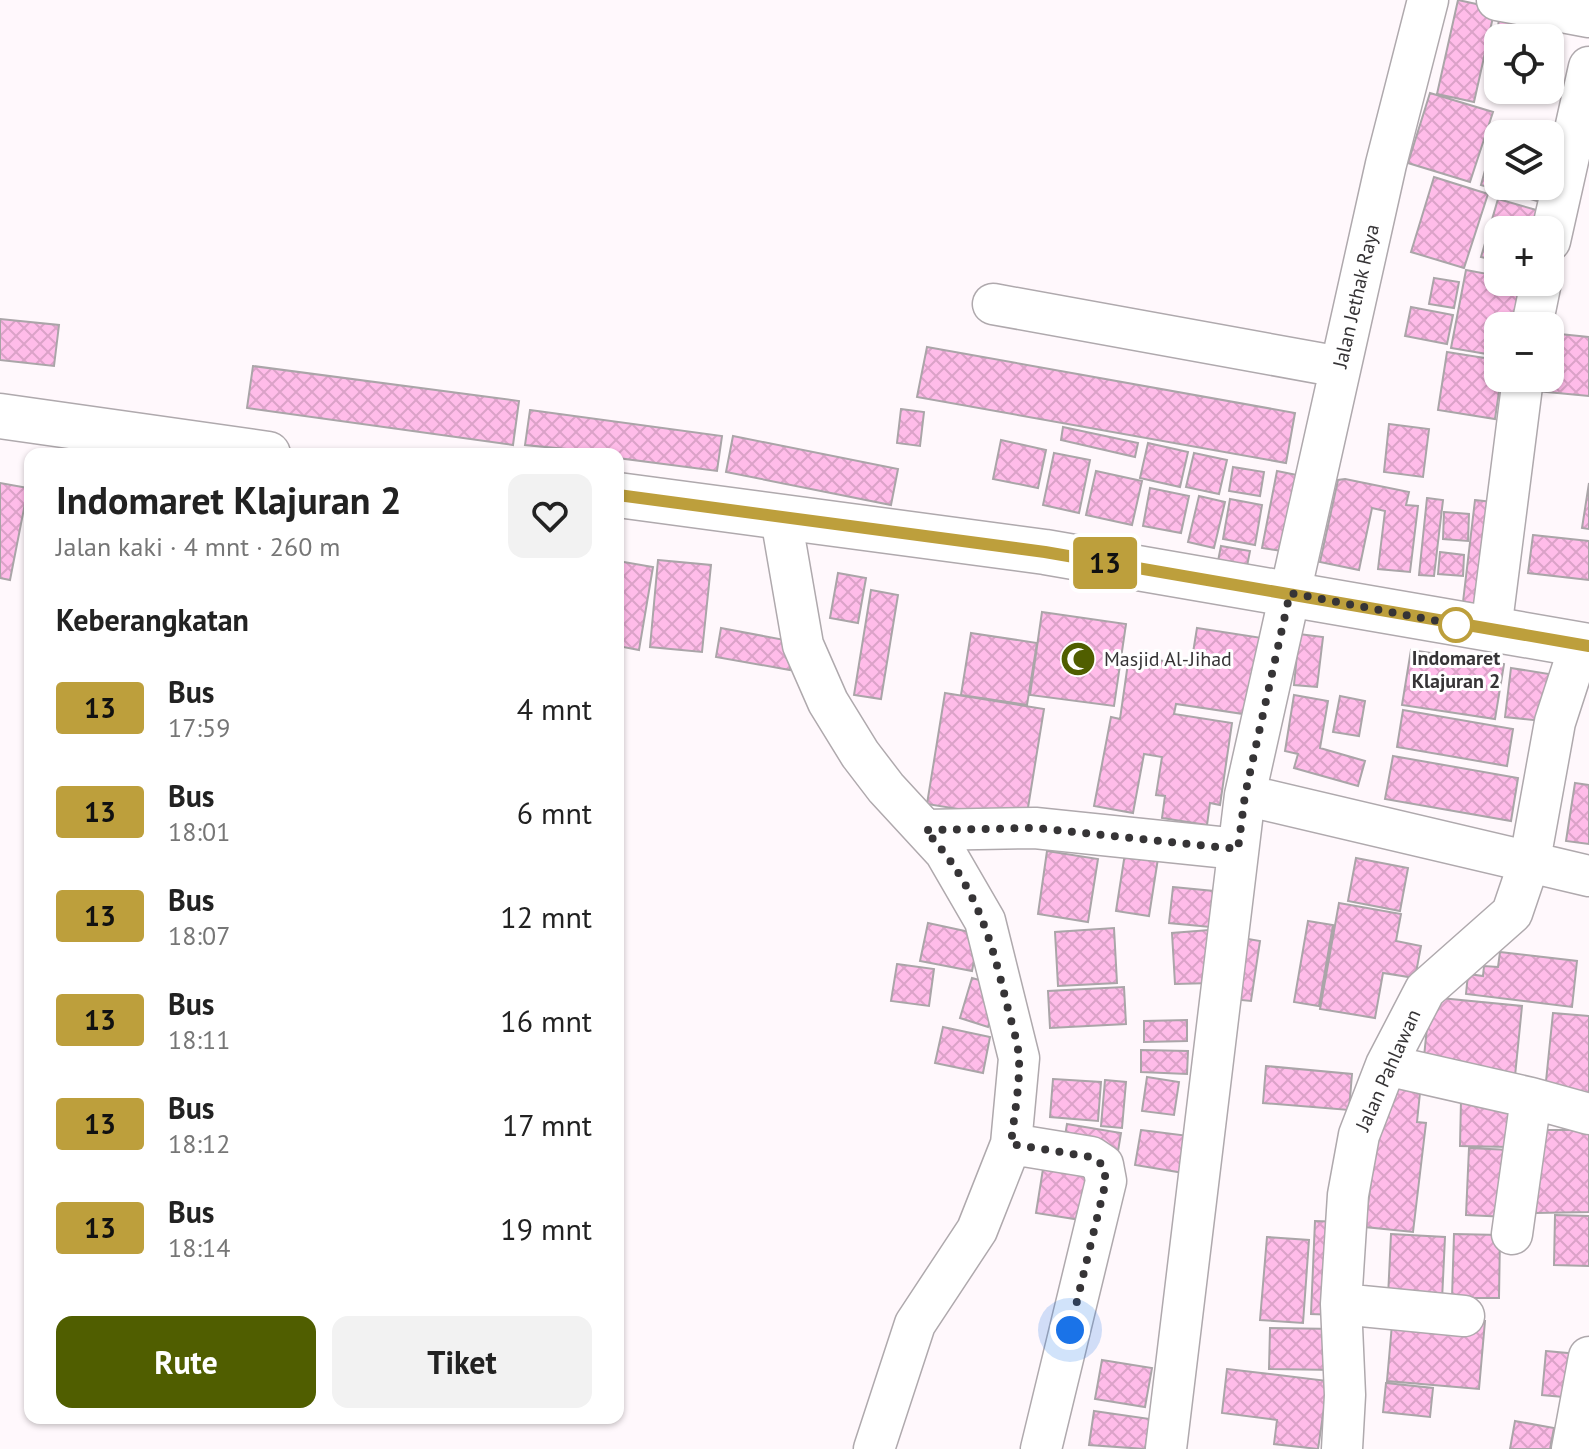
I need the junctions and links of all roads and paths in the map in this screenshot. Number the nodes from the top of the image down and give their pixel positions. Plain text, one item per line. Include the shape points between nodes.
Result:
1 (1428, 0) edge
2 (1497, 0) edge
3 (1589, 17) edge
4 (1589, 67) edge
5 (1556, 216) edge
6 (993, 304) dead end
7 (1340, 367) junction
8 (1521, 392) edge
9 (0, 416) edge
10 (226, 448) edge
11 (624, 496) edge
12 (781, 518) junction
13 (1290, 593) junction
14 (1491, 630) junction
15 (1585, 646) edge
16 (1245, 795) junction
17 (925, 830) junction
18 (1238, 849) junction
19 (1530, 860) junction
20 (1589, 876) edge
21 (1386, 1065) junction
22 (1531, 1098) junction
23 (1589, 1114) edge
24 (1011, 1144) junction
25 (1512, 1234) dead end
26 (1341, 1304) junction
27 (1464, 1316) dead end
28 (1588, 1362) edge
29 (874, 1449) edge
30 (1041, 1449) edge
31 (1166, 1449) edge
32 (1342, 1449) edge
33 (1572, 1449) edge

1 - 7 street, Jalan Jethak Raya
2 - 3 street
4 - 5 street
6 - 7 street
7 - 13 street, Jalan Jethak Raya
8 - 14 street
9 - 10 main road
11 - 12 main road
12 - 13 main road via 1045,552
12 - 17 street via 803,645 828,702 860,754
13 - 14 main road
13 - 16 street, Jalan Jethak Raya
14 - 15 main road
15 - 19 street, Jalan Pahlawan via 1555,722
16 - 18 street, Jalan Jethak Raya
16 - 19 street
17 - 18 street via 1035,828
17 - 24 street via 945,852 985,921 1019,1058
18 - 31 street, Jalan Jethak Raya
19 - 20 street
19 - 21 street, Jalan Pahlawan via 1512,913 1425,990
21 - 22 street
21 - 26 street, Jalan Pahlawan via 1359,1135 1348,1195
22 - 23 street
22 - 25 street
24 - 29 street via 977,1230 915,1324
24 - 30 street via 1091,1157 1103,1165 1106,1181
26 - 27 street
26 - 32 street, Jalan Pahlawan
28 - 33 street

